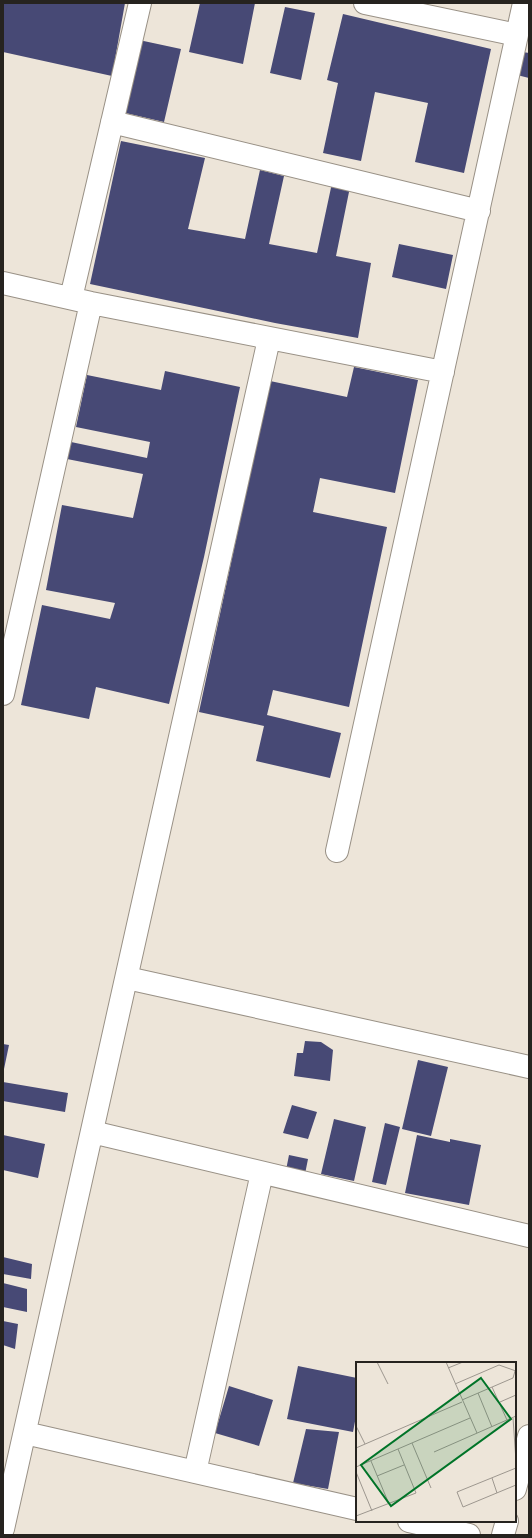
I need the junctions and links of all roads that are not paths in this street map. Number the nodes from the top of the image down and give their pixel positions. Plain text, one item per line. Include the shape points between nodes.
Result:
1 (140, 3) edge
2 (366, 3) edge
3 (524, 3) edge
4 (517, 35) junction
5 (112, 122) junction
6 (479, 211) junction
7 (3, 283) edge
8 (81, 301) junction
9 (269, 338) junction
10 (443, 372) junction
11 (3, 694) edge
12 (337, 850) dead end
13 (127, 978) junction
14 (529, 1067) edge
15 (92, 1132) junction
16 (262, 1173) junction
17 (529, 1236) edge
18 (25, 1433) junction
19 (529, 1436) edge
20 (195, 1472) junction
21 (516, 1486) edge
22 (356, 1509) edge
23 (413, 1522) edge
24 (507, 1522) edge
25 (3, 1529) edge
26 (469, 1535) edge
27 (503, 1535) edge

1 - 5 street
2 - 4 street
3 - 4 street
4 - 6 street
5 - 6 street
5 - 8 street
6 - 10 street
7 - 8 street
8 - 9 street
8 - 11 street
9 - 10 street
9 - 13 street
10 - 12 street
13 - 14 street
13 - 15 street
15 - 16 street
15 - 18 street
16 - 17 street
16 - 20 street
18 - 20 street
18 - 25 street
19 - 21 street
20 - 22 street
23 - 26 street
24 - 27 street

